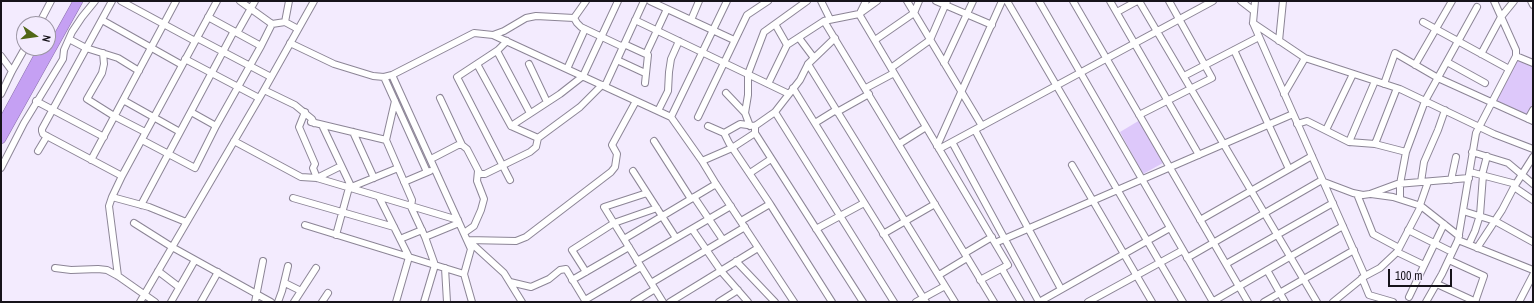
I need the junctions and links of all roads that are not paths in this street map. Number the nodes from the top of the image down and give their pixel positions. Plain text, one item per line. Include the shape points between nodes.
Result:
1 (52, 1) edge
2 (71, 1) edge
3 (78, 1) edge
4 (96, 1) edge
5 (112, 1) edge
6 (121, 1) edge
7 (176, 1) edge
8 (217, 1) edge
9 (240, 1) edge
10 (255, 1) edge
11 (290, 1) edge
12 (314, 1) edge
13 (586, 1) edge
14 (618, 1) edge
15 (644, 1) edge
16 (650, 1) edge
17 (699, 1) edge
18 (727, 1) edge
19 (768, 1) edge
20 (807, 1) edge
21 (821, 1) edge
22 (866, 1) edge
23 (877, 1) edge
24 (907, 1) edge
25 (919, 1) edge
26 (936, 1) edge
27 (973, 1) edge
28 (1039, 1) edge
29 (1110, 1) edge
30 (1138, 1) edge
31 (1169, 1) edge
32 (1213, 1) edge
33 (1241, 1) edge
34 (1256, 1) edge
35 (1283, 1) edge
36 (1452, 1) edge
37 (1494, 1) edge
38 (1514, 1) edge
39 (1531, 1) edge
40 (1002, 2) edge
41 (1074, 2) edge
42 (946, 3) edge
43 (1533, 4) edge
44 (1477, 7) dead end
45 (250, 9) junction
46 (667, 9) junction
47 (1254, 11) junction
48 (1116, 12) junction
49 (914, 13) junction
50 (859, 14) junction
51 (967, 15) junction
52 (44, 16) edge
53 (208, 17) junction
54 (1501, 17) junction
55 (574, 18) junction
56 (1179, 19) junction
57 (102, 20) junction
58 (635, 20) junction
59 (691, 20) junction
60 (827, 20) junction
61 (285, 22) junction
62 (1423, 22) dead end
63 (1252, 23) junction
64 (272, 24) junction
65 (775, 24) junction
66 (164, 25) junction
67 (992, 25) junction
68 (56, 26) edge
69 (586, 29) junction
70 (1436, 29) junction
71 (298, 30) junction
72 (657, 31) junction
73 (713, 31) junction
74 (1157, 31) junction
75 (235, 32) junction
76 (493, 35) junction
77 (601, 37) junction
78 (1259, 37) junction
79 (799, 38) junction
80 (835, 38) junction
81 (69, 39) junction
82 (196, 40) junction
83 (734, 40) junction
84 (874, 40) junction
85 (930, 40) junction
86 (507, 41) junction
87 (679, 41) junction
88 (1279, 41) junction
89 (1458, 41) junction
90 (290, 43) junction
91 (1135, 43) junction
92 (787, 45) junction
93 (261, 46) junction
94 (623, 46) junction
95 (86, 48) junction
96 (151, 48) junction
97 (1234, 50) junction
98 (223, 51) junction
99 (497, 51) junction
100 (103, 53) junction
101 (702, 53) junction
102 (646, 54) junction
103 (1481, 54) junction
104 (1, 56) edge
105 (20, 56) edge
106 (39, 56) edge
107 (1516, 56) junction
108 (814, 58) junction
109 (1305, 58) junction
110 (1106, 59) junction
111 (617, 60) junction
112 (184, 62) junction
113 (1447, 62) junction
114 (724, 63) junction
115 (944, 63) junction
116 (1533, 63) edge
117 (477, 64) junction
118 (528, 64) dead end
119 (808, 64) junction
120 (250, 65) junction
121 (1205, 65) junction
122 (1415, 65) junction
123 (567, 69) junction
124 (1509, 69) junction
125 (12, 70) junction
126 (139, 71) junction
127 (893, 71) junction
128 (212, 73) junction
129 (645, 73) junction
130 (1080, 73) junction
131 (748, 74) junction
132 (1353, 74) junction
133 (392, 75) junction
134 (583, 76) junction
135 (1184, 76) junction
136 (271, 77) junction
137 (384, 77) junction
138 (1438, 78) junction
139 (1375, 81) junction
140 (645, 83) dead end
141 (1485, 83) dead end
142 (768, 84) junction
143 (1384, 84) junction
144 (603, 86) junction
145 (1057, 86) junction
146 (238, 87) junction
147 (1191, 88) junction
148 (1397, 88) junction
149 (2, 90) edge
150 (264, 90) junction
151 (791, 91) junction
152 (867, 91) junction
153 (962, 92) junction
154 (726, 93) dead end
155 (1284, 94) junction
156 (259, 98) junction
157 (440, 98) dead end
158 (123, 100) junction
159 (1168, 100) junction
160 (36, 101) junction
161 (395, 101) junction
162 (636, 101) junction
163 (1425, 101) junction
164 (547, 102) junction
165 (1491, 102) junction
166 (53, 110) junction
167 (1445, 110) junction
168 (1533, 110) edge
169 (658, 111) junction
170 (837, 111) junction
171 (191, 112) junction
172 (305, 112) junction
173 (775, 112) junction
174 (530, 113) junction
175 (1293, 114) junction
176 (1139, 115) junction
177 (114, 116) junction
178 (746, 116) junction
179 (698, 117) dead end
180 (154, 118) junction
181 (671, 118) junction
182 (1531, 120) edge
183 (814, 122) junction
184 (740, 124) junction
185 (1297, 124) junction
186 (1, 125) edge
187 (322, 125) junction
188 (1269, 125) junction
189 (216, 126) junction
190 (511, 126) junction
191 (708, 126) dead end
192 (752, 126) junction
193 (982, 126) junction
194 (1478, 126) junction
195 (926, 127) junction
196 (975, 130) junction
197 (1326, 130) junction
198 (146, 132) junction
199 (180, 132) junction
200 (353, 132) junction
201 (724, 133) junction
202 (755, 134) junction
203 (47, 136) junction
204 (104, 137) junction
205 (538, 138) junction
206 (1, 139) edge
207 (142, 140) junction
208 (386, 140) junction
209 (234, 141) junction
210 (654, 141) dead end
211 (952, 142) junction
212 (1349, 142) junction
213 (899, 144) junction
214 (1224, 144) junction
215 (1374, 144) junction
216 (462, 145) junction
217 (732, 148) junction
218 (938, 148) junction
219 (1533, 149) edge
220 (38, 151) dead end
221 (1406, 152) junction
222 (1472, 152) junction
223 (168, 154) junction
224 (1199, 155) junction
225 (1312, 156) junction
226 (1487, 156) junction
227 (1456, 157) dead end
228 (1533, 157) edge
229 (430, 159) junction
230 (771, 159) junction
231 (91, 160) junction
232 (702, 160) junction
233 (1072, 164) dead end
234 (503, 165) junction
235 (341, 166) junction
236 (1, 168) edge
237 (398, 168) junction
238 (1170, 168) junction
239 (1289, 168) junction
240 (435, 169) junction
241 (478, 171) junction
242 (633, 171) dead end
243 (427, 172) junction
244 (750, 173) junction
245 (1522, 174) junction
246 (1470, 175) junction
247 (1482, 175) junction
248 (122, 176) junction
249 (317, 178) junction
250 (374, 178) junction
251 (510, 180) dead end
252 (1142, 180) junction
253 (1451, 180) junction
254 (1323, 181) junction
255 (404, 182) junction
256 (1421, 182) junction
257 (1428, 182) junction
258 (716, 184) junction
259 (1400, 184) junction
260 (1533, 184) edge
261 (1515, 186) junction
262 (349, 188) junction
263 (1118, 190) junction
264 (1251, 190) junction
265 (647, 193) junction
266 (1357, 194) junction
267 (1370, 194) junction
268 (112, 197) junction
269 (379, 197) junction
270 (293, 198) dead end
271 (692, 198) junction
272 (1400, 199) junction
273 (1533, 200) edge
274 (1093, 201) junction
275 (864, 202) junction
276 (1333, 203) junction
277 (770, 204) junction
278 (935, 204) junction
279 (141, 205) junction
280 (1420, 205) junction
281 (731, 206) junction
282 (411, 207) junction
283 (657, 208) junction
284 (1463, 211) junction
285 (342, 212) junction
286 (1265, 213) junction
287 (1480, 215) junction
288 (662, 216) junction
289 (840, 216) junction
290 (709, 219) junction
291 (1200, 220) junction
292 (459, 221) junction
293 (741, 221) junction
294 (905, 221) junction
295 (1494, 221) junction
296 (186, 222) junction
297 (134, 223) dead end
298 (614, 223) junction
299 (1444, 224) junction
300 (305, 225) dead end
301 (1343, 226) junction
302 (394, 227) junction
303 (745, 227) junction
304 (1170, 228) junction
305 (692, 229) junction
306 (816, 229) junction
307 (1028, 229) junction
308 (422, 230) junction
309 (1408, 230) junction
310 (464, 233) junction
311 (883, 234) junction
312 (336, 235) junction
313 (1278, 235) junction
314 (426, 237) junction
315 (992, 237) junction
316 (676, 238) junction
317 (1458, 238) junction
318 (400, 239) junction
319 (624, 239) junction
320 (1005, 239) junction
321 (467, 240) junction
322 (723, 240) junction
323 (1147, 241) junction
324 (1533, 242) edge
325 (995, 243) junction
326 (1213, 243) junction
327 (1435, 244) junction
328 (1469, 244) junction
329 (172, 247) junction
330 (629, 247) junction
331 (758, 248) junction
332 (1477, 248) junction
333 (707, 250) junction
334 (1183, 250) junction
335 (1354, 250) junction
336 (1398, 250) junction
337 (1452, 252) junction
338 (1124, 254) junction
339 (966, 256) junction
340 (409, 257) junction
341 (1290, 257) junction
342 (1187, 258) junction
343 (195, 260) junction
344 (1449, 260) junction
345 (263, 261) dead end
346 (637, 261) junction
347 (736, 261) junction
348 (1160, 262) junction
349 (1226, 264) junction
350 (435, 265) junction
351 (1424, 265) junction
352 (288, 266) dead end
353 (641, 267) junction
354 (55, 268) dead end
355 (316, 268) dead end
356 (445, 268) junction
357 (1002, 269) junction
358 (1267, 270) junction
359 (1533, 270) edge
360 (721, 271) junction
361 (158, 272) junction
362 (218, 272) junction
363 (586, 272) junction
364 (464, 274) junction
365 (939, 275) junction
366 (1136, 275) junction
367 (1533, 275) edge
368 (118, 276) junction
369 (1364, 277) junction
370 (1304, 279) junction
371 (572, 280) junction
372 (980, 280) junction
373 (285, 282) junction
374 (510, 282) junction
375 (651, 283) junction
376 (1436, 284) junction
377 (945, 286) junction
378 (1238, 287) junction
379 (179, 288) junction
380 (655, 289) junction
381 (1061, 289) junction
382 (301, 290) junction
383 (738, 290) junction
384 (328, 293) dead end
385 (1280, 293) junction
386 (145, 294) junction
387 (256, 294) junction
388 (1409, 297) dead end
389 (924, 300) edge
390 (586, 301) edge
391 (1472, 301) edge
392 (140, 302) edge
393 (155, 302) edge
394 (171, 302) edge
395 (201, 302) edge
396 (254, 302) edge
397 (271, 302) edge
398 (278, 302) edge
399 (294, 302) edge
400 (322, 302) edge
401 (396, 302) edge
402 (424, 302) edge
403 (448, 302) edge
404 (472, 302) edge
405 (522, 302) edge
406 (634, 302) edge
407 (663, 302) edge
408 (670, 302) edge
409 (719, 302) edge
410 (748, 302) edge
411 (775, 302) edge
412 (794, 302) edge
413 (832, 302) edge
414 (863, 302) edge
415 (894, 302) edge
416 (916, 302) edge
417 (955, 302) edge
418 (994, 302) edge
419 (1021, 302) edge
420 (1039, 302) edge
421 (1088, 302) edge
422 (1152, 302) edge
423 (1183, 302) edge
424 (1213, 302) edge
425 (1248, 302) edge
426 (1264, 302) edge
427 (1285, 302) edge
428 (1317, 302) edge
429 (1333, 302) edge
430 (1393, 302) edge
431 (1426, 302) edge
432 (1520, 302) edge

1 - 52 street
2 - 68 highway
3 - 206 highway
4 - 81 street via 82,16
5 - 57 street
6 - 66 street
7 - 66 street
8 - 53 street
9 - 45 street
10 - 45 street
11 - 61 street
12 - 71 street
13 - 55 street
14 - 77 street
15 - 58 street
16 - 46 street
17 - 59 street
18 - 73 street
19 - 83 street via 747,15
20 - 65 street
21 - 60 street
22 - 50 street
23 - 50 street
24 - 49 street
25 - 49 street
26 - 42 street
27 - 51 street
28 - 130 street
29 - 48 street
30 - 48 street
30 - 74 street
31 - 56 street
32 - 56 street
33 - 47 street
34 - 47 street
35 - 88 street
36 - 70 street
37 - 54 street
38 - 54 street
39 - 43 street
40 - 67 street
40 - 145 street
41 - 110 street
42 - 51 street
42 - 85 street
44 - 89 street
45 - 64 street
45 - 75 street
46 - 59 street
46 - 72 street
47 - 63 street
48 - 91 street
49 - 84 street
49 - 85 street
50 - 60 street
50 - 84 street
51 - 67 street
51 - 115 street
53 - 75 street
53 - 82 street
54 - 103 street
54 - 107 street via 1516,50
55 - 69 street
55 - 76 street via 526,18
56 - 74 street
56 - 121 street
57 - 95 street
57 - 96 street
58 - 72 street
58 - 94 street
59 - 73 street
60 - 79 street
60 - 80 street
61 - 64 street
61 - 71 street
62 - 70 street
63 - 78 street
63 - 88 street
64 - 93 street
65 - 92 street
65 - 131 street via 764,32
66 - 82 street
66 - 96 street
67 - 153 street
69 - 77 street
69 - 123 street
70 - 89 street
70 - 122 street
71 - 90 street
72 - 87 street
72 - 102 street
73 - 83 street
73 - 101 street
74 - 91 street
74 - 135 street
75 - 93 street
75 - 98 street
76 - 86 street
76 - 133 street via 474,33
77 - 94 street
77 - 134 street
78 - 97 street
78 - 155 street
79 - 92 street
79 - 108 street
80 - 108 street
80 - 152 street
81 - 95 street
81 - 160 street via 63,59
82 - 98 street
82 - 112 street
83 - 114 street
84 - 127 street
85 - 115 street
85 - 127 street
86 - 99 street
86 - 123 street
87 - 101 street
87 - 169 street via 668,72 668,91
88 - 109 street
89 - 103 street
89 - 113 street
90 - 136 street
90 - 137 street via 341,66
91 - 110 street
91 - 159 street
92 - 142 street
93 - 120 street
94 - 102 street
94 - 111 street
95 - 100 street
95 - 166 street
96 - 112 street
96 - 126 street
97 - 121 street
97 - 188 street
98 - 120 street
98 - 128 street
99 - 117 street
99 - 174 street
100 - 126 street via 118,58
100 - 177 street via 102,73 87,99
101 - 114 street
101 - 181 street
102 - 129 street via 648,56
103 - 124 street
104 - 125 street
105 - 125 street
106 - 186 highway
107 - 116 street
107 - 124 street
108 - 119 street
109 - 132 street
109 - 155 street
110 - 130 street
110 - 176 street
111 - 129 street
111 - 144 street
112 - 128 street
112 - 180 street
113 - 138 street
113 - 141 street
114 - 131 street
114 - 179 street
115 - 153 street
117 - 190 street
117 - 234 street via 457,77
118 - 164 street
119 - 151 street
119 - 170 street
120 - 136 street
120 - 146 street
121 - 135 street
121 - 147 street via 1212,78
122 - 138 street
122 - 143 street via 1395,53
123 - 134 street
124 - 165 street
125 - 149 street
126 - 158 street
127 - 152 street
127 - 195 street
128 - 146 street
128 - 171 street
129 - 140 street
130 - 145 street
130 - 252 street
131 - 142 street
131 - 178 street
132 - 139 street
132 - 197 street
133 - 137 street
133 - 229 street
134 - 144 street
134 - 164 street
135 - 147 street
136 - 150 street
137 - 161 street
138 - 163 street
138 - 165 street
139 - 143 street
139 - 212 street
142 - 151 street
143 - 148 street
144 - 162 street
144 - 205 street via 580,107
145 - 193 street
145 - 263 street
146 - 156 street
146 - 189 street
147 - 159 street
147 - 214 street
148 - 163 street
148 - 215 street
150 - 156 street
150 - 172 street
151 - 173 street
151 - 183 street
152 - 170 street
152 - 213 street
153 - 193 street
153 - 218 street
154 - 178 street
155 - 175 street
156 - 209 street
157 - 216 street
158 - 177 street
158 - 180 street
159 - 176 street
159 - 224 street
160 - 166 street
160 - 236 street
161 - 208 street
161 - 243 street
162 - 169 street
162 - 321 street via 612,145 617,154 615,167 611,172 526,237 516,241
163 - 167 street
163 - 221 street
164 - 174 street
165 - 182 street
165 - 194 street
166 - 203 street via 42,129 43,134
166 - 204 street
167 - 194 street
167 - 256 street via 1424,162
168 - 182 street
169 - 181 street
170 - 183 street
170 - 294 street
171 - 189 street
171 - 199 street
172 - 187 street via 312,118 312,123
172 - 249 street via 299,127 315,164 313,168
173 - 192 street
173 - 289 street
174 - 190 street
175 - 185 street
175 - 188 street
176 - 238 street
177 - 198 street
177 - 204 street
178 - 184 street
178 - 192 street
180 - 198 street
180 - 199 street
181 - 232 street
183 - 275 street
184 - 192 street
184 - 201 street
185 - 197 street via 1307,121
185 - 225 street
187 - 200 street
187 - 235 street
188 - 214 street
188 - 239 street
189 - 223 street via 194,168
190 - 205 street
191 - 201 street
192 - 202 street
193 - 196 street
194 - 219 street
194 - 222 street
195 - 213 street
195 - 218 street
196 - 211 street
196 - 307 street
197 - 212 street
198 - 207 street
199 - 223 street
200 - 208 street
200 - 250 street
201 - 217 street
202 - 217 street
202 - 230 street
203 - 220 street
203 - 231 street
204 - 231 street
205 - 234 street via 536,147 530,152
207 - 223 street
207 - 248 street
208 - 237 street
209 - 249 street via 301,177
209 - 296 street
210 - 271 street
211 - 218 street
211 - 320 street
212 - 215 street
213 - 278 street
214 - 224 street
214 - 264 street
215 - 221 street
216 - 229 street
216 - 241 street via 467,148
217 - 232 street
217 - 244 street
218 - 315 street
221 - 259 street
222 - 226 street
222 - 246 street
223 - 279 street
224 - 238 street
225 - 239 street
225 - 254 street
226 - 245 street via 1508,163
226 - 247 street
227 - 253 street
228 - 245 street
229 - 240 street
230 - 244 street
230 - 306 street
231 - 248 street
232 - 258 street
233 - 274 street
234 - 241 street via 485,174
234 - 251 street
235 - 249 street
235 - 262 street via 350,184
237 - 250 street
237 - 255 street
238 - 252 street
238 - 291 street
239 - 264 street
240 - 243 street
240 - 292 street
241 - 310 street via 477,181 484,200 474,226
242 - 265 street
243 - 255 street
244 - 277 street
245 - 260 street
245 - 261 street
246 - 247 street
246 - 253 street
246 - 284 street
247 - 261 street
247 - 287 street
248 - 268 street
249 - 262 street
250 - 262 street
252 - 263 street
252 - 304 street
253 - 257 street
254 - 266 street
254 - 276 street
254 - 286 street
255 - 282 street via 412,200
256 - 257 street
256 - 259 street
257 - 280 street
258 - 271 street
258 - 281 street
259 - 267 street
259 - 272 street
261 - 273 street
261 - 295 street
262 - 269 street
262 - 285 street
263 - 274 street
263 - 323 street
264 - 286 street
264 - 291 street
265 - 283 street
265 - 298 street via 604,207
266 - 267 street
266 - 336 street via 1374,234
267 - 272 street
268 - 279 street
268 - 368 street via 109,206
269 - 282 street
269 - 302 street
270 - 285 street
271 - 288 street
271 - 290 street
272 - 280 street
274 - 307 street
274 - 338 street
275 - 289 street
275 - 311 street
276 - 301 street
276 - 313 street
277 - 293 street
277 - 413 street
278 - 294 street
278 - 339 street
279 - 296 street
280 - 299 street
280 - 309 street
281 - 290 street
281 - 293 street
282 - 292 street
282 - 308 street
283 - 288 street
283 - 298 street
284 - 287 street
284 - 317 street
285 - 302 street
285 - 312 street
286 - 313 street
286 - 326 street
287 - 295 street
287 - 328 street
288 - 316 street
288 - 319 street
289 - 306 street
289 - 415 street
290 - 305 street
290 - 322 street
291 - 326 street
292 - 310 street
292 - 314 street
293 - 303 street
294 - 311 street
294 - 365 street
295 - 324 street
295 - 332 street
296 - 329 street
297 - 329 street
298 - 319 street
298 - 363 street via 572,250
299 - 317 street
299 - 327 street
300 - 312 street
301 - 335 street
301 - 341 street
302 - 318 street
303 - 322 street
303 - 331 street
304 - 323 street
304 - 334 street
305 - 316 street
305 - 333 street
306 - 414 street
307 - 320 street
307 - 381 street
308 - 314 street
308 - 318 street
309 - 327 street
309 - 336 street
310 - 321 street
311 - 389 street
312 - 340 street
313 - 341 street
313 - 349 street
314 - 350 street
315 - 325 street
315 - 339 street
316 - 346 street
317 - 328 street
317 - 337 street
318 - 340 street
319 - 330 street
320 - 325 street
320 - 420 street
321 - 364 street via 471,249
321 - 374 street via 499,268
322 - 333 street
323 - 338 street
323 - 348 street
325 - 357 street via 1008,265
326 - 342 street
326 - 349 street
327 - 337 street
327 - 351 street
328 - 332 street
329 - 343 street
329 - 361 street
330 - 346 street
330 - 363 street
331 - 347 street
331 - 412 street
332 - 359 street
333 - 360 street
333 - 375 street
334 - 342 street
334 - 348 street
335 - 369 street
335 - 370 street
336 - 351 street
336 - 369 street via 1380,268
337 - 344 street
338 - 366 street
338 - 381 street
339 - 365 street
339 - 372 street
340 - 350 street
340 - 401 street
341 - 358 street
341 - 370 street
342 - 424 street
343 - 362 street
343 - 379 street
344 - 376 street
344 - 391 street via 1484,276
345 - 387 street
346 - 353 street
347 - 360 street
347 - 411 street
348 - 366 street
348 - 423 street
349 - 378 street
350 - 356 street
350 - 402 street
351 - 388 street
352 - 373 street
353 - 375 street
353 - 390 street
354 - 368 street via 107,270
355 - 382 street
356 - 364 street
356 - 403 street
357 - 372 street
357 - 419 street
358 - 378 street
358 - 385 street
360 - 383 street
360 - 408 street
361 - 379 street
361 - 386 street
362 - 387 street
362 - 395 street
363 - 371 street
364 - 404 street
365 - 377 street
366 - 421 street
366 - 422 street
367 - 432 street
368 - 386 street
369 - 429 street
369 - 430 street via 1369,295
370 - 385 street
370 - 428 street
371 - 374 street via 566,269 563,269 531,287
371 - 390 street
372 - 418 street
373 - 382 street
373 - 398 street
374 - 405 street
375 - 380 street
376 - 391 street
376 - 431 street
377 - 389 street
377 - 417 street
378 - 424 street
378 - 425 street
379 - 394 street
380 - 406 street
380 - 407 street
381 - 420 street
382 - 399 street
383 - 409 street
383 - 410 street
384 - 400 street
385 - 426 street
385 - 427 street
386 - 392 street
386 - 393 street
387 - 396 street
387 - 397 street
389 - 416 street

